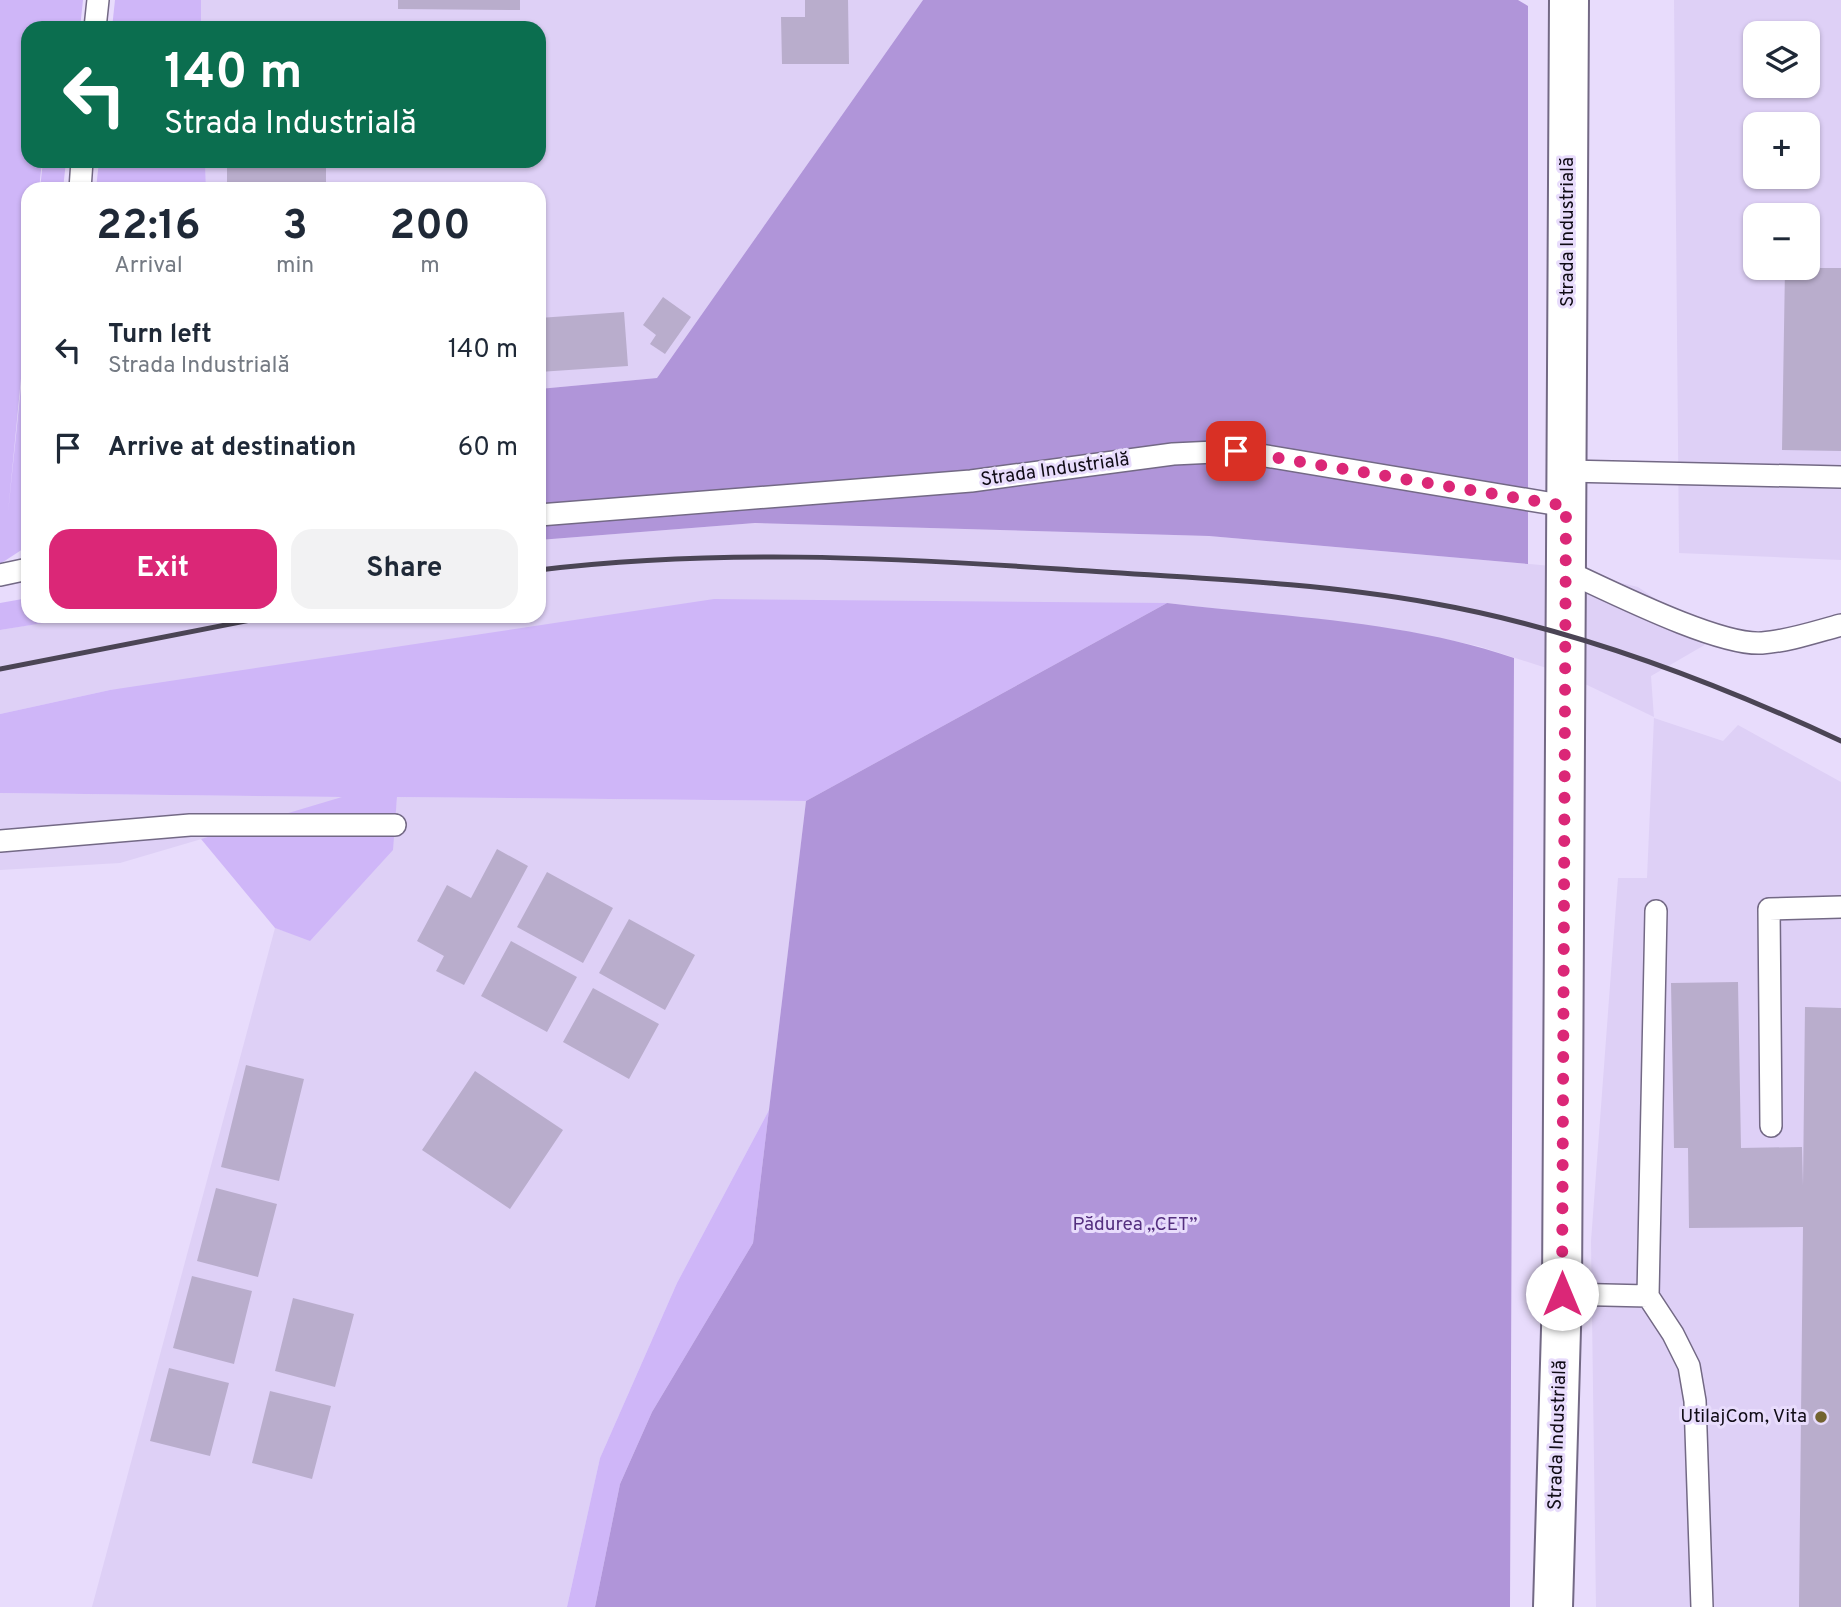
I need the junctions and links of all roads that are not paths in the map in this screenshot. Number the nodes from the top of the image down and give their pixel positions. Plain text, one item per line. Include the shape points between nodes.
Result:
1 (98, 0) edge
2 (1569, 0) edge
3 (96, 21) edge
4 (1841, 477) edge
5 (1567, 489) junction
6 (546, 514) edge
7 (21, 570) edge
8 (1566, 571) junction
9 (0, 575) edge
10 (1841, 625) edge
11 (395, 825) dead end
12 (0, 841) edge
13 (1841, 908) edge
14 (1656, 911) dead end
15 (1772, 1126) dead end
16 (1562, 1294) junction
17 (1648, 1296) junction
18 (1553, 1607) edge
19 (1702, 1607) edge

1 - 3 lane
2 - 5 street, Strada Industrială
4 - 5 lane
5 - 6 lane, Strada Industrială via 1236,451 1173,454 971,481
5 - 8 street, Strada Industrială
7 - 9 lane
8 - 10 lane via 1639,605 1734,640 1760,643
8 - 16 street, Strada Industrială
11 - 12 lane via 190,825
13 - 15 lane via 1769,909
14 - 17 lane
16 - 17 lane
16 - 18 street, Strada Industrială
17 - 19 lane via 1689,1366 1695,1402

